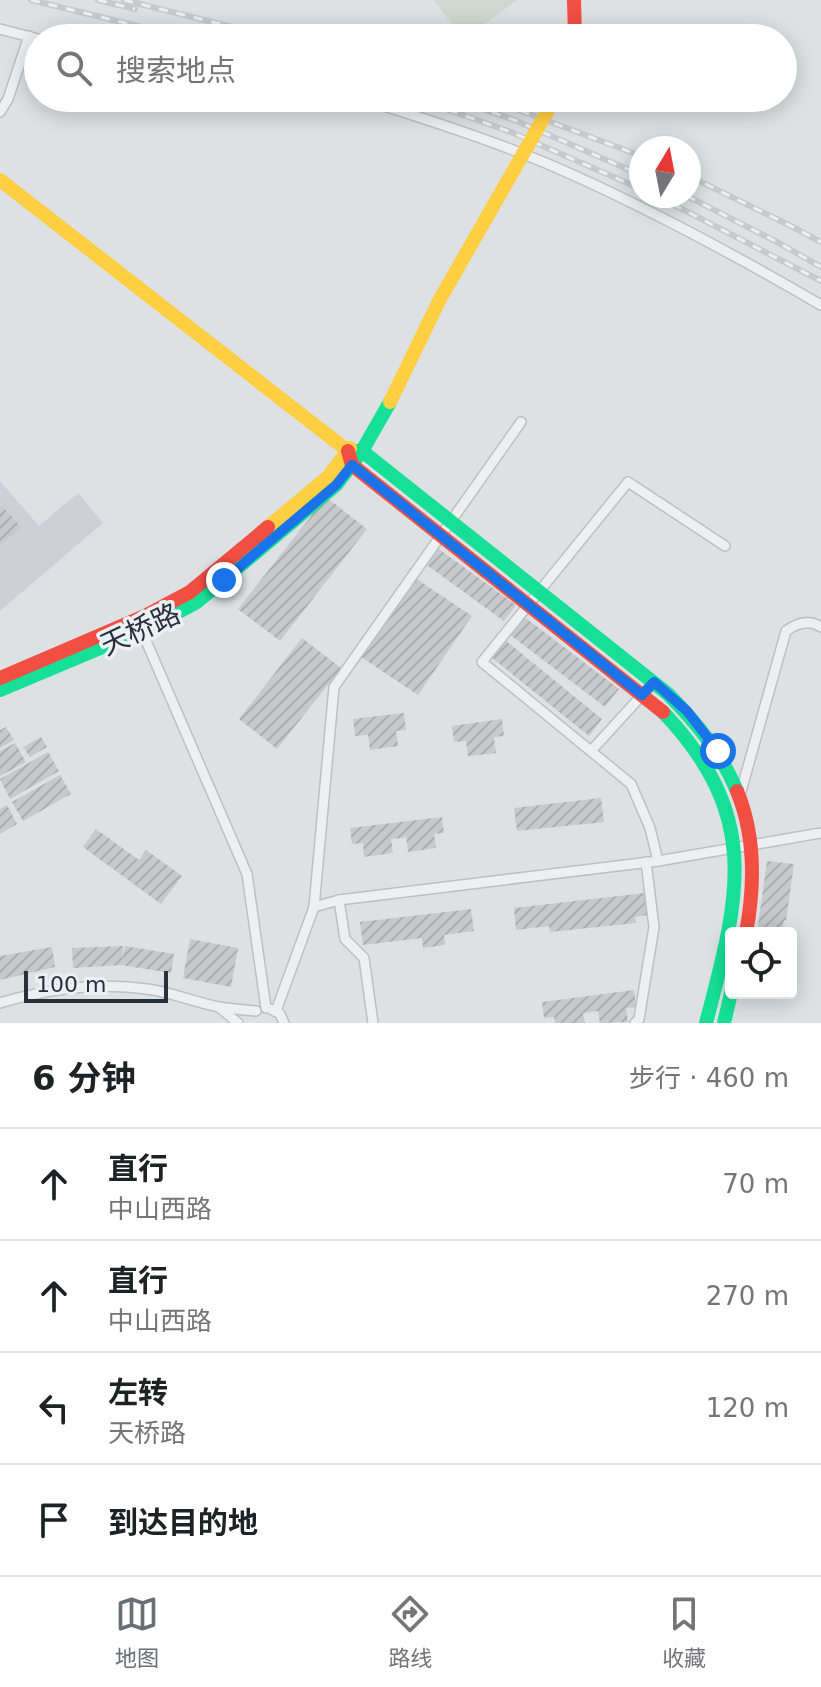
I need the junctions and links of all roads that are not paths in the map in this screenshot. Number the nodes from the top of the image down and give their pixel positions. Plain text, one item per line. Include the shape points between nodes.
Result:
1 (574, 0) edge
2 (575, 24) edge
3 (0, 29) edge
4 (24, 35) edge
5 (24, 61) edge
6 (0, 112) edge
7 (402, 112) edge
8 (547, 112) edge
9 (0, 180) edge
10 (821, 305) edge
11 (521, 422) dead end
12 (354, 456) junction
13 (451, 521) junction
14 (441, 535) junction
15 (725, 546) dead end
16 (539, 592) junction
17 (528, 605) junction
18 (139, 625) junction
19 (821, 627) edge
20 (0, 678) edge
21 (654, 682) junction
22 (0, 690) edge
23 (642, 695) junction
24 (591, 751) junction
25 (740, 796) junction
26 (821, 833) edge
27 (752, 845) junction
28 (735, 847) junction
29 (658, 861) junction
30 (646, 862) junction
31 (339, 900) junction
32 (314, 907) junction
33 (747, 927) edge
34 (730, 999) edge
35 (0, 1003) edge
36 (218, 1006) junction
37 (266, 1010) junction
38 (238, 1023) edge
39 (248, 1023) edge
40 (284, 1023) edge
41 (373, 1023) edge
42 (635, 1023) edge
43 (706, 1023) edge
44 (724, 1023) edge

1 - 2 main road
3 - 4 street
5 - 6 street
7 - 10 street via 553,166 728,251
8 - 12 main road, 天桥路, bridge via 440,299 390,402
9 - 12 main road
11 - 13 street
12 - 13 main road
12 - 14 main road
12 - 18 main road, 天桥路 via 204,582
13 - 14 street
13 - 16 main road
14 - 17 main road
14 - 32 street via 334,687
15 - 16 street via 628,482
16 - 17 street
16 - 21 main road
17 - 23 main road
17 - 24 street via 482,662
18 - 20 main road, 天桥路
18 - 22 main road, 天桥路
18 - 37 street via 247,874
19 - 25 street via 803,623 786,631
21 - 23 street
21 - 25 main road via 704,730
23 - 24 street
23 - 28 main road via 675,723 703,760 724,802
24 - 29 street via 631,784
25 - 27 main road
26 - 27 street
27 - 28 street
27 - 33 main road
28 - 29 street
28 - 43 main road via 732,917
29 - 30 street
30 - 31 street
30 - 42 street via 654,927
31 - 32 street
31 - 41 street via 345,939 364,958
32 - 37 street
34 - 44 main road
35 - 36 street via 71,987 110,986
36 - 37 street
36 - 38 street
37 - 39 street
37 - 40 street via 280,1014

